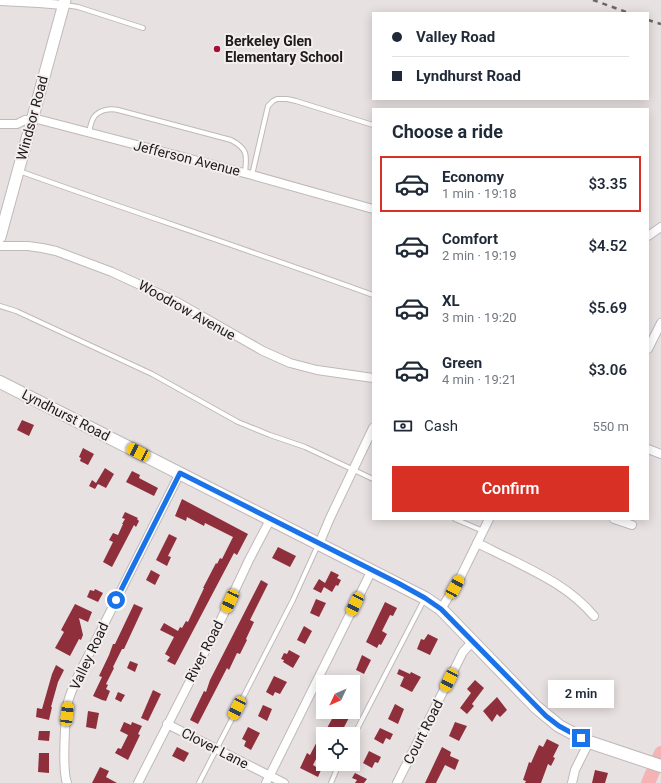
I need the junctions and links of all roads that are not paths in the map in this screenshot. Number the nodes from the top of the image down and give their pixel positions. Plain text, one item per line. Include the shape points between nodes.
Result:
1 (0, 1) edge
2 (64, 3) edge
3 (143, 28) dead end
4 (32, 119) junction
5 (0, 124) edge
6 (372, 125) edge
7 (89, 133) junction
8 (17, 171) junction
9 (248, 174) junction
10 (372, 209) edge
11 (661, 226) edge
12 (649, 235) edge
13 (0, 237) edge
14 (0, 246) edge
15 (372, 295) edge
16 (0, 306) edge
17 (661, 323) edge
18 (649, 347) edge
19 (372, 378) edge
20 (0, 382) edge
21 (372, 430) edge
22 (649, 449) edge
23 (661, 454) edge
24 (353, 470) junction
25 (180, 473) junction
26 (372, 479) edge
27 (270, 520) junction
28 (457, 520) edge
29 (488, 520) edge
30 (617, 520) edge
31 (632, 526) dead end
32 (483, 531) junction
33 (477, 543) junction
34 (319, 544) junction
35 (372, 570) junction
36 (425, 598) junction
37 (441, 609) junction
38 (594, 616) dead end
39 (473, 641) junction
40 (167, 724) junction
41 (358, 727) edge
42 (589, 742) junction
43 (217, 748) junction
44 (661, 766) edge
45 (336, 771) edge
46 (267, 779) edge
47 (67, 783) edge
48 (138, 783) edge
49 (199, 783) edge
50 (284, 783) edge
51 (330, 783) edge
52 (397, 783) edge
53 (572, 783) edge

1 - 2 street
2 - 3 lane
2 - 4 street, Windsor Road
4 - 5 street, Jefferson Avenue via 17,124
4 - 7 street, Jefferson Avenue
4 - 8 street, Windsor Road
6 - 9 lane via 296,101 277,99 268,106
7 - 9 street, Jefferson Avenue
7 - 9 lane via 94,117 100,112 106,109 118,110 240,144 247,158
8 - 13 street, Windsor Road
8 - 15 lane
9 - 10 street, Jefferson Avenue
11 - 12 street
14 - 19 street, Woodrow Avenue via 28,246 56,251 158,292 274,357 307,368
16 - 24 lane via 152,374 238,422 305,447
17 - 18 street
20 - 25 main road, Lyndhurst Road
21 - 24 street
22 - 23 street
24 - 26 lane
24 - 34 street
25 - 27 main road, Lyndhurst Road
25 - 47 street, Valley Road via 72,691 67,714
27 - 34 main road, Lyndhurst Road
27 - 40 street, River Road
28 - 32 lane
29 - 32 street
30 - 31 street
32 - 33 street
33 - 37 street
33 - 38 street via 563,587
34 - 35 main road, Lyndhurst Road
34 - 43 lane
35 - 36 main road, Lyndhurst Road
35 - 46 street
36 - 37 main road, Lyndhurst Road
36 - 41 lane
37 - 39 main road, Lyndhurst Road
39 - 42 main road, Lyndhurst Road via 546,716
39 - 52 street, Court Road via 463,652
40 - 43 street, Clover Lane
40 - 48 street, River Road
42 - 44 main road, Lyndhurst Road
42 - 53 street via 575,770
43 - 46 street, Clover Lane
43 - 49 lane
45 - 51 lane
46 - 50 street, Clover Lane

